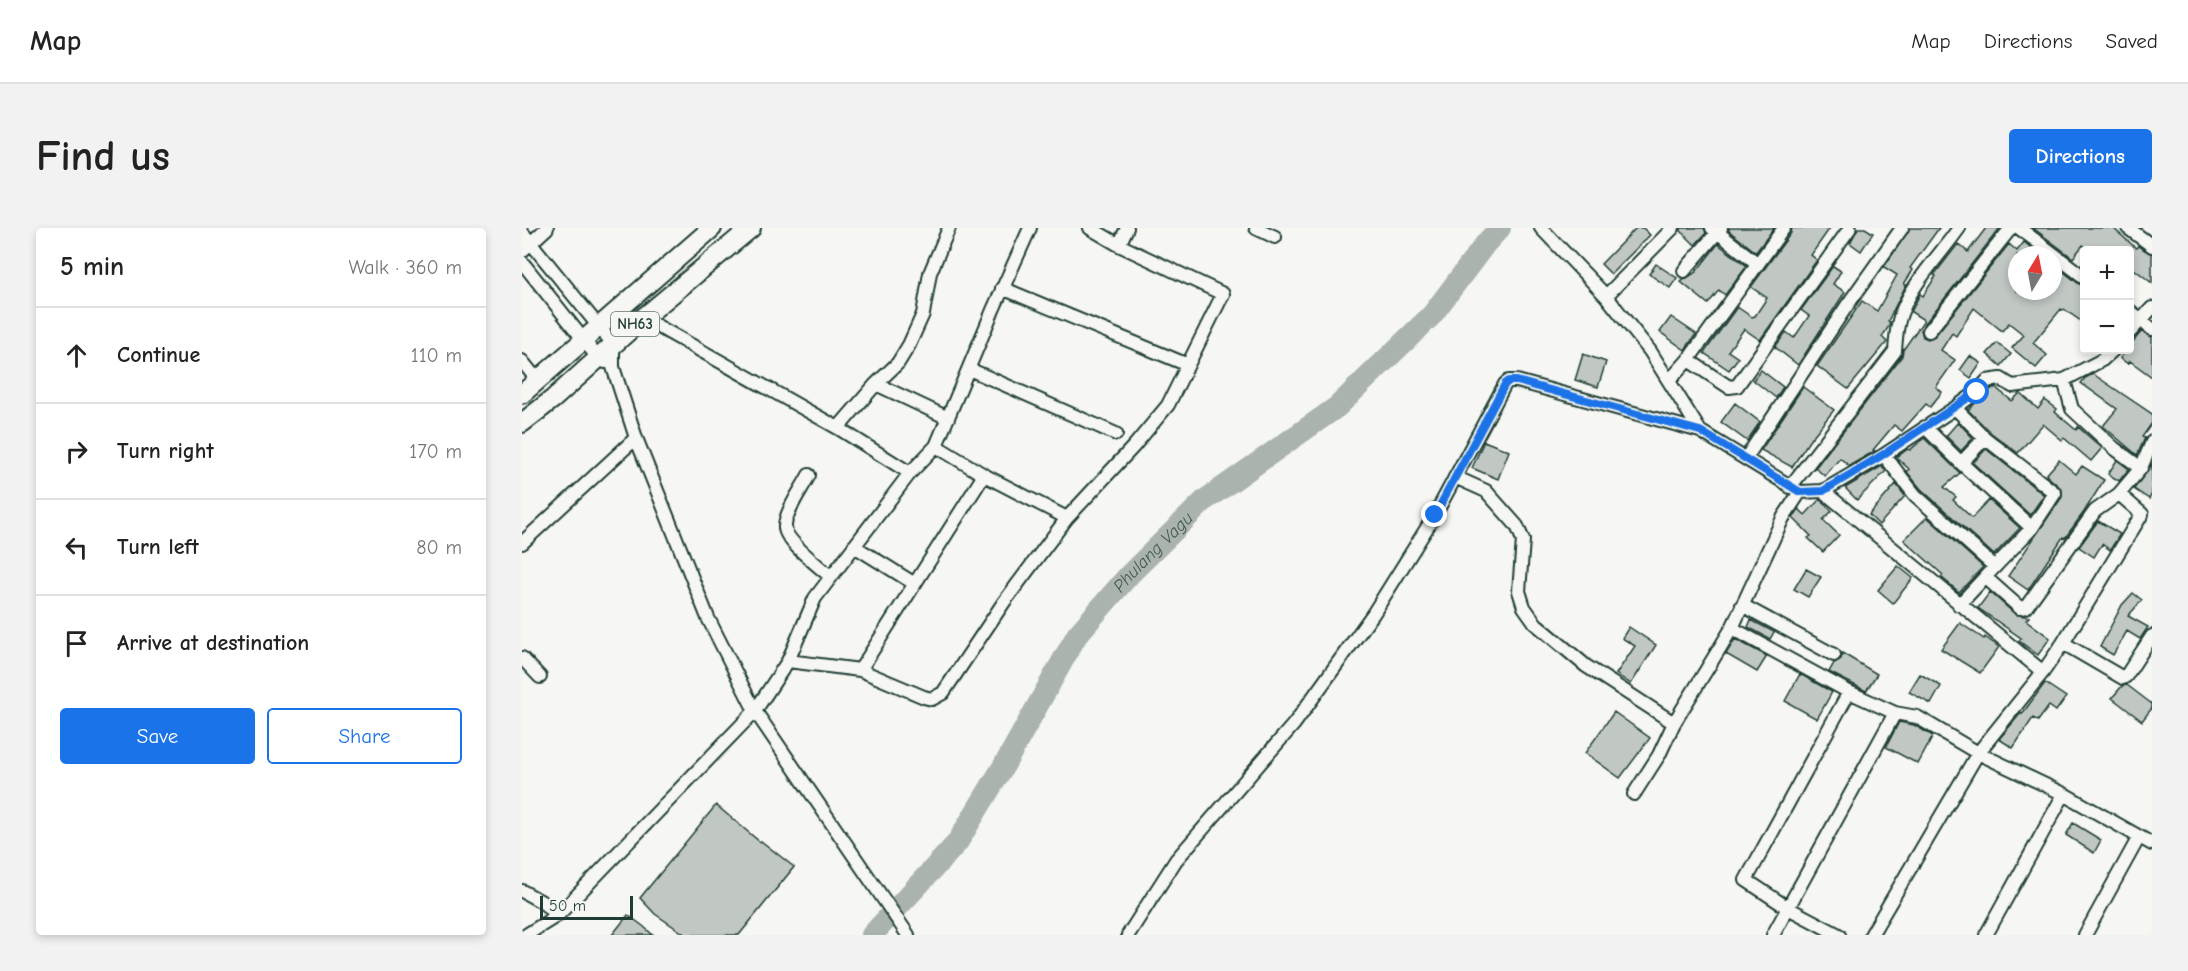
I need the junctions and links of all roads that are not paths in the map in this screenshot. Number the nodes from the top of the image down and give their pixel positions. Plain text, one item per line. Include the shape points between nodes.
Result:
1 (547, 228) edge
2 (712, 228) edge
3 (751, 228) edge
4 (949, 228) edge
5 (1030, 228) edge
6 (1090, 228) edge
7 (1127, 228) edge
8 (1256, 228) edge
9 (1541, 228) edge
10 (1673, 228) edge
11 (1784, 228) edge
12 (1850, 228) edge
13 (1886, 228) edge
14 (1959, 228) edge
15 (2011, 228) edge
16 (2019, 228) edge
17 (2128, 228) edge
18 (1717, 229) edge
19 (522, 232) edge
20 (1900, 232) edge
21 (1275, 237) dead end
22 (1119, 245) junction
23 (2152, 246) edge
24 (527, 247) edge
25 (522, 262) edge
26 (1758, 264) junction
27 (1684, 271) dead end
28 (2080, 273) edge
29 (1002, 288) junction
30 (1606, 296) junction
31 (2152, 308) edge
32 (2134, 314) edge
33 (643, 318) junction
34 (2142, 320) junction
35 (600, 327) junction
36 (2134, 328) edge
37 (2152, 329) edge
38 (1929, 331) dead end
39 (584, 340) junction
40 (613, 344) junction
41 (2109, 354) edge
42 (1688, 360) junction
43 (522, 361) edge
44 (606, 362) junction
45 (1188, 365) junction
46 (969, 369) junction
47 (2064, 380) junction
48 (538, 381) junction
49 (1670, 381) junction
50 (876, 384) junction
51 (522, 394) edge
52 (1955, 408) junction
53 (948, 418) junction
54 (522, 423) edge
55 (1925, 427) junction
56 (838, 428) junction
57 (1700, 431) junction
58 (1116, 434) dead end
59 (636, 438) junction
60 (1985, 438) junction
61 (2152, 442) edge
62 (936, 446) junction
63 (1884, 454) junction
64 (1746, 458) junction
65 (1960, 463) junction
66 (2141, 468) junction
67 (909, 473) junction
68 (984, 475) junction
69 (808, 476) dead end
70 (1455, 477) junction
71 (1795, 490) junction
72 (1823, 491) junction
73 (2119, 494) junction
74 (2147, 517) edge
75 (1067, 518) junction
76 (2032, 528) junction
77 (522, 543) edge
78 (854, 546) junction
79 (1995, 567) junction
80 (831, 577) junction
81 (1985, 577) junction
82 (915, 584) junction
83 (1959, 604) junction
84 (1742, 605) junction
85 (1732, 628) junction
86 (2152, 636) edge
87 (2063, 643) junction
88 (1834, 655) dead end
89 (522, 658) edge
90 (788, 661) junction
91 (860, 670) junction
92 (2043, 672) junction
93 (540, 677) dead end
94 (1849, 692) junction
95 (755, 711) junction
96 (1895, 713) junction
97 (1674, 723) junction
98 (1978, 753) junction
99 (1634, 794) dead end
100 (2064, 794) junction
101 (2139, 837) junction
102 (2152, 844) edge
103 (522, 891) edge
104 (1788, 908) junction
105 (558, 915) junction
106 (526, 935) edge
107 (908, 935) edge
108 (1128, 935) edge
109 (1773, 935) edge
110 (1839, 935) edge
111 (1871, 935) edge
112 (1986, 935) edge
113 (2085, 935) edge

1 - 24 street
2 - 35 highway, NH63
3 - 33 highway, NH63
4 - 50 street via 930,273 923,314 909,345 898,363
5 - 29 street
6 - 22 street
7 - 22 street
8 - 21 street
9 - 30 street
10 - 30 street
11 - 26 street
12 - 42 street via 1737,386 1729,387
13 - 20 street
14 - 71 street via 1903,309 1895,351
15 - 38 street
16 - 28 street
17 - 23 street
18 - 26 street
18 - 27 street
19 - 24 street
20 - 64 street
22 - 45 street via 1223,294
24 - 35 street
25 - 39 street
26 - 42 street
29 - 45 street
29 - 46 street
30 - 49 street
31 - 34 street
32 - 34 street
33 - 40 highway, NH63
33 - 56 street
34 - 36 street
34 - 37 street
35 - 39 highway, NH63
35 - 40 street
39 - 44 street
39 - 48 highway, NH63
40 - 44 highway, NH63
41 - 47 street
42 - 49 street
43 - 48 street
44 - 54 highway, NH63
44 - 59 street
45 - 75 street via 1168,405
46 - 53 street
46 - 58 street
47 - 52 street via 2012,386 2001,379 1987,381
47 - 66 street via 2072,410
48 - 51 highway, NH63
49 - 57 street
50 - 53 street
50 - 56 street
52 - 55 street
52 - 60 street
53 - 62 street
55 - 63 street
55 - 65 street
56 - 67 street
57 - 64 street
57 - 70 street via 1509,381
59 - 77 street
59 - 95 street via 708,618
60 - 65 street
60 - 76 street via 2055,493
61 - 66 street
62 - 67 street
62 - 68 street
63 - 72 street
63 - 79 street via 1915,495
64 - 71 street
65 - 76 street
66 - 73 street
67 - 78 street
68 - 75 street
68 - 82 street
69 - 80 street via 785,529 789,539
70 - 97 street via 1486,491 1517,526 1523,540 1519,591 1536,624 1586,666
70 - 108 street via 1372,614 1301,715 1176,860
71 - 72 street
71 - 84 street
72 - 83 street
73 - 74 street
73 - 81 street via 2095,511 2026,607 2020,608
74 - 87 street
75 - 91 street via 943,693 932,699 924,697
76 - 79 street
78 - 80 street
78 - 82 street
79 - 81 street
80 - 90 street via 815,598
81 - 83 street
82 - 91 street
83 - 92 street
84 - 85 street
84 - 88 street
85 - 94 street
85 - 97 street
86 - 87 street via 2122,678
87 - 92 street
89 - 93 street
90 - 91 street
90 - 95 street
92 - 98 street
94 - 96 street
94 - 104 street via 1746,880
95 - 105 street
95 - 107 street
96 - 98 street via 1917,717
96 - 104 street
97 - 99 street
98 - 100 street
98 - 111 street
100 - 101 street
100 - 112 street
101 - 102 street
101 - 113 street
103 - 105 street
104 - 109 street
104 - 110 street
105 - 106 street

